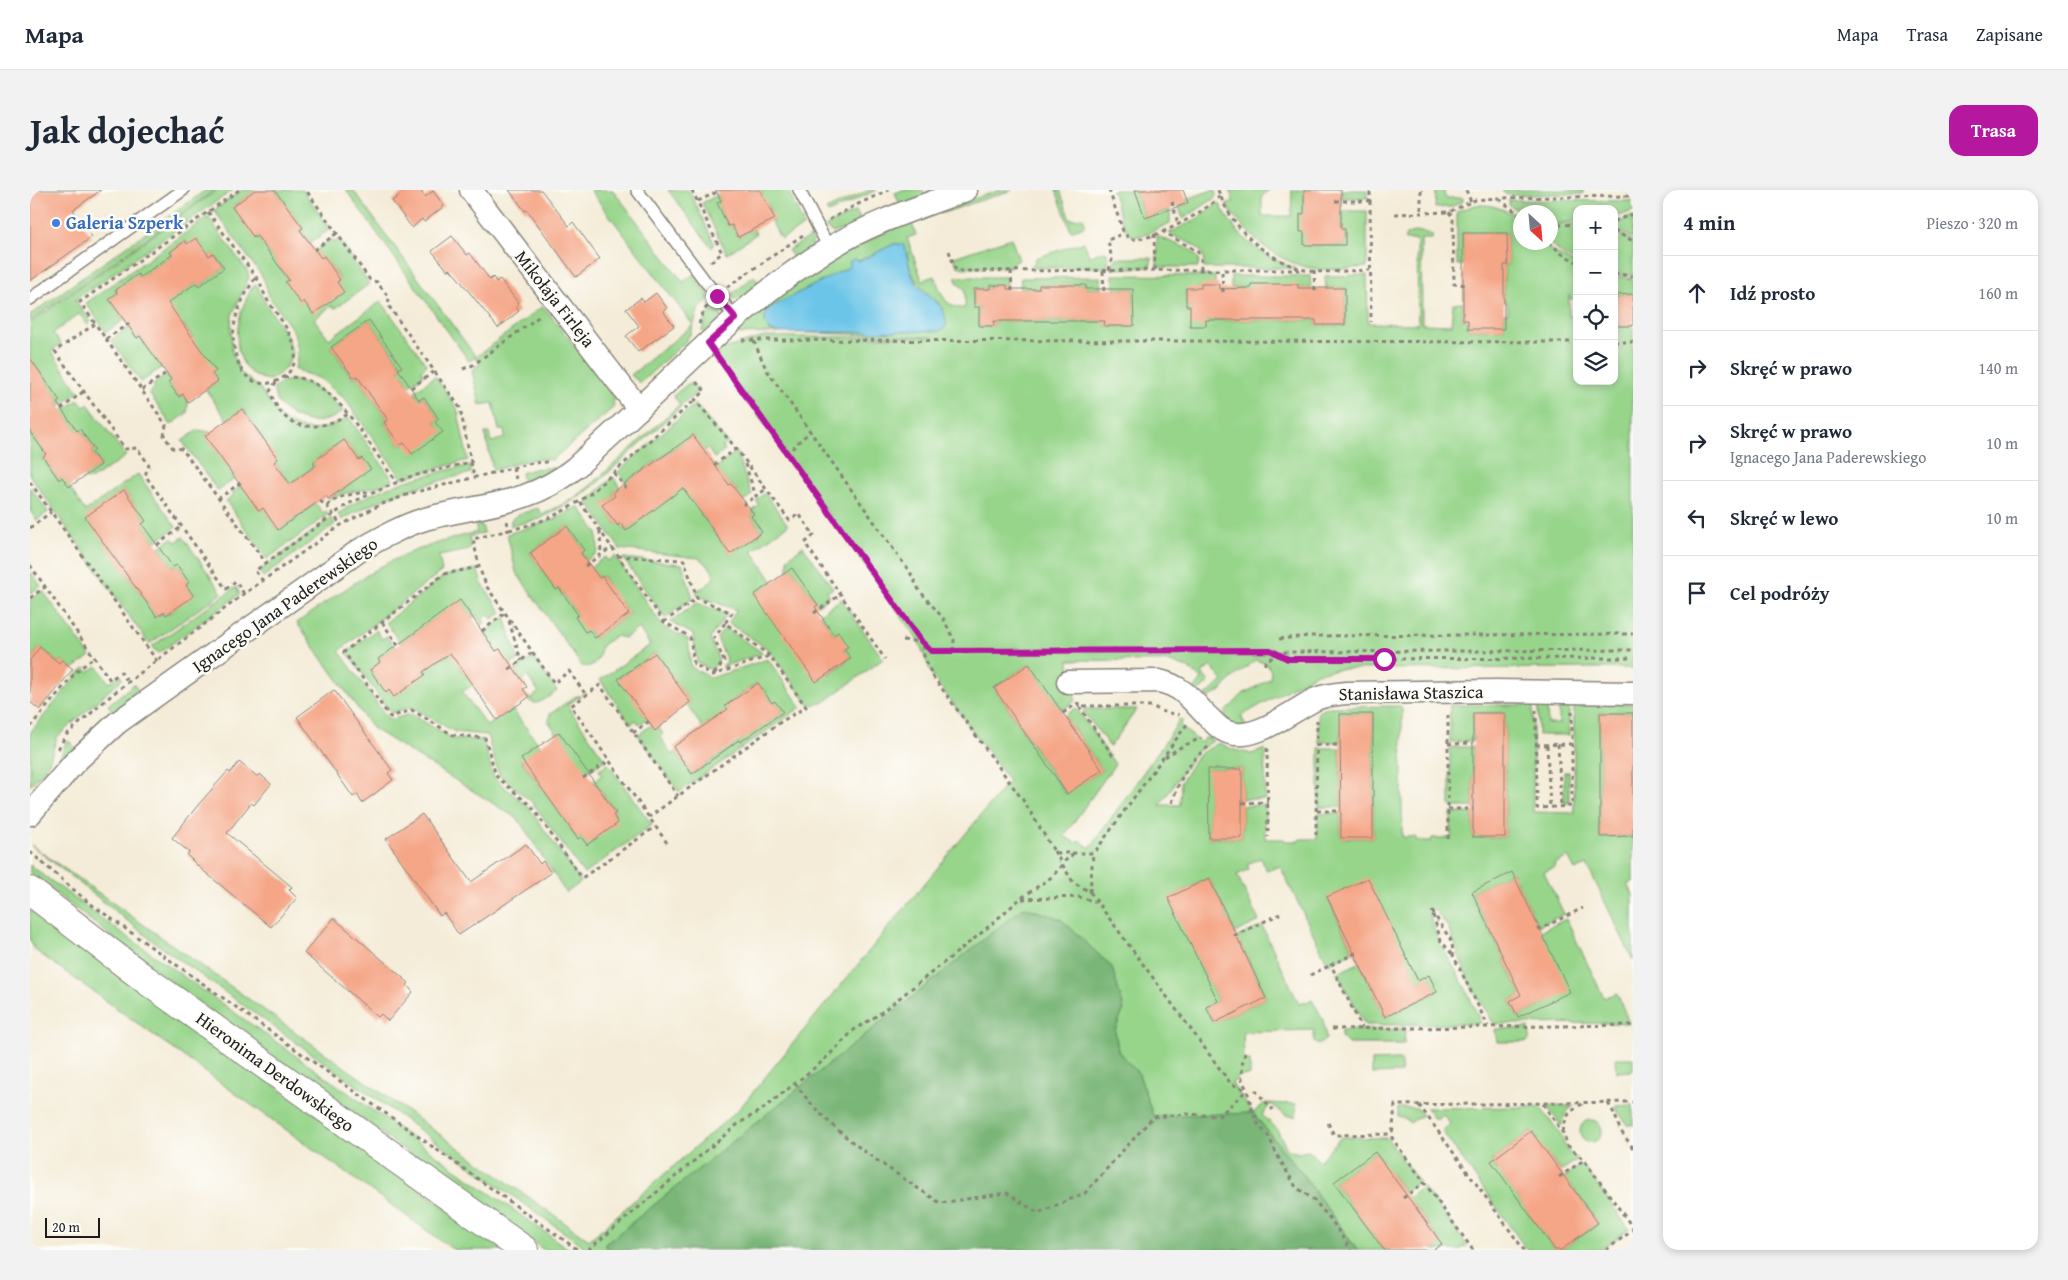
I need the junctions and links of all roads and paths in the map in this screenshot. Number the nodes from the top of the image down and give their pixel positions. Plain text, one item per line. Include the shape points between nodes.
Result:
1 (183, 190) edge
2 (239, 190) edge
3 (306, 190) edge
4 (470, 190) edge
5 (637, 190) edge
6 (692, 190) edge
7 (799, 190) edge
8 (889, 190) edge
9 (966, 190) edge
10 (1109, 190) edge
11 (1218, 190) edge
12 (1370, 190) edge
13 (1420, 190) edge
14 (1466, 190) edge
15 (1628, 190) edge
16 (717, 192) dead end
17 (1220, 196) junction
18 (1628, 196) junction
19 (1498, 198) junction
20 (1633, 198) edge
21 (698, 201) junction
22 (1335, 201) dead end
23 (1370, 201) junction
24 (1172, 202) dead end
25 (1471, 202) junction
26 (1513, 210) edge
27 (208, 212) junction
28 (1449, 212) junction
29 (1421, 213) junction
30 (1395, 214) dead end
31 (1633, 214) edge
32 (1618, 220) edge
33 (1178, 224) junction
34 (1573, 224) edge
35 (1558, 225) edge
36 (818, 226) junction
37 (1162, 231) junction
38 (337, 233) junction
39 (1124, 233) junction
40 (1154, 234) junction
41 (1618, 234) edge
42 (1633, 241) edge
43 (829, 248) junction
44 (314, 250) dead end
45 (1558, 250) edge
46 (949, 252) dead end
47 (1573, 260) edge
48 (715, 267) dead end
49 (1154, 270) junction
50 (1201, 270) junction
51 (1222, 270) junction
52 (1306, 270) junction
53 (1314, 270) junction
54 (1371, 270) junction
55 (1011, 271) junction
56 (1103, 271) junction
57 (1109, 271) junction
58 (1618, 274) edge
59 (1633, 276) edge
60 (256, 277) junction
61 (724, 278) dead end
62 (729, 285) junction
63 (1467, 285) dead end
64 (1315, 291) dead end
65 (1104, 292) dead end
66 (1223, 292) dead end
67 (1012, 293) dead end
68 (717, 296) junction
69 (30, 299) edge
70 (558, 302) junction
71 (736, 318) junction
72 (131, 322) dead end
73 (1371, 322) dead end
74 (95, 324) junction
75 (702, 336) junction
76 (106, 339) junction
77 (740, 340) dead end
78 (754, 340) junction
79 (1573, 342) edge
80 (1618, 342) edge
81 (1633, 342) edge
82 (463, 369) dead end
83 (435, 371) junction
84 (166, 372) dead end
85 (284, 378) junction
86 (670, 380) junction
87 (277, 382) junction
88 (411, 388) dead end
89 (142, 390) junction
90 (84, 392) junction
91 (695, 400) junction
92 (61, 408) dead end
93 (639, 409) junction
94 (348, 414) junction
95 (811, 431) junction
96 (736, 449) junction
97 (787, 455) junction
98 (743, 458) junction
99 (471, 462) junction
100 (550, 462) dead end
101 (714, 465) dead end
102 (614, 472) junction
103 (474, 477) junction
104 (243, 481) dead end
105 (30, 482) edge
106 (397, 482) junction
107 (626, 488) dead end
108 (765, 490) junction
109 (376, 492) junction
110 (756, 496) junction
111 (218, 499) junction
112 (320, 501) dead end
113 (580, 502) junction
114 (743, 505) dead end
115 (327, 506) junction
116 (51, 512) junction
117 (334, 514) junction
118 (341, 525) junction
119 (181, 527) junction
120 (30, 528) edge
121 (509, 530) dead end
122 (600, 531) junction
123 (473, 539) dead end
124 (157, 545) dead end
125 (612, 547) junction
126 (602, 554) junction
127 (618, 556) junction
128 (266, 563) junction
129 (585, 566) dead end
130 (479, 567) junction
131 (31, 569) edge
132 (263, 581) junction
133 (45, 587) junction
134 (244, 594) junction
135 (840, 594) junction
136 (30, 598) edge
137 (696, 598) junction
138 (814, 613) dead end
139 (505, 614) junction
140 (508, 618) junction
141 (382, 622) junction
142 (664, 622) junction
143 (725, 623) junction
144 (482, 630) dead end
145 (1633, 634) edge
146 (1279, 639) dead end
147 (903, 640) dead end
148 (922, 642) junction
149 (400, 648) dead end
150 (1633, 650) edge
151 (953, 651) junction
152 (1271, 651) junction
153 (533, 652) junction
154 (770, 656) junction
155 (1279, 656) junction
156 (94, 658) junction
157 (1269, 658) junction
158 (1633, 658) edge
159 (885, 659) dead end
160 (157, 661) junction
161 (521, 661) junction
162 (1265, 665) dead end
163 (509, 669) dead end
164 (713, 675) junction
165 (128, 682) junction
166 (1068, 682) dead end
167 (1633, 693) edge
168 (586, 695) junction
169 (1535, 702) dead end
170 (1448, 703) dead end
171 (1572, 710) dead end
172 (1063, 713) dead end
173 (1317, 718) dead end
174 (652, 719) dead end
175 (1189, 720) dead end
176 (30, 727) edge
177 (634, 733) junction
178 (1219, 735) junction
179 (1263, 741) dead end
180 (1448, 744) junction
181 (1472, 744) dead end
182 (1558, 744) junction
183 (1572, 744) junction
184 (1317, 745) junction
185 (1340, 745) dead end
186 (1536, 745) junction
187 (1547, 745) junction
188 (55, 756) dead end
189 (1113, 756) dead end
190 (1162, 759) junction
191 (609, 761) junction
192 (583, 778) dead end
193 (678, 796) junction
194 (1268, 802) junction
195 (1172, 803) dead end
196 (1242, 803) dead end
197 (1561, 807) junction
198 (1550, 808) junction
199 (1448, 809) junction
200 (1473, 809) dead end
201 (1317, 811) junction
202 (1341, 811) dead end
203 (30, 814) edge
204 (649, 817) junction
205 (655, 827) junction
206 (1316, 835) dead end
207 (1268, 838) dead end
208 (1448, 839) dead end
209 (667, 842) dead end
210 (1054, 851) junction
211 (30, 852) edge
212 (1075, 853) junction
213 (1093, 853) junction
214 (1063, 866) junction
215 (30, 891) edge
216 (1090, 892) junction
217 (1020, 899) junction
218 (1098, 902) junction
219 (1583, 908) dead end
220 (1280, 914) dead end
221 (1538, 930) dead end
222 (1234, 936) dead end
223 (1356, 953) dead end
224 (1453, 956) junction
225 (1331, 965) junction
226 (1310, 975) dead end
227 (1633, 1025) edge
228 (1488, 1026) junction
229 (1362, 1028) junction
230 (1332, 1029) dead end
231 (1245, 1053) dead end
232 (795, 1083) junction
233 (1247, 1090) junction
234 (1256, 1090) dead end
235 (1633, 1102) edge
236 (1543, 1103) junction
237 (1584, 1103) junction
238 (1608, 1103) junction
239 (1418, 1105) junction
240 (1273, 1110) dead end
241 (1328, 1123) dead end
242 (1563, 1133) junction
243 (1392, 1134) junction
244 (1633, 1148) edge
245 (1584, 1160) junction
246 (1559, 1177) dead end
247 (1424, 1183) junction
248 (1403, 1198) dead end
249 (1633, 1229) edge
250 (524, 1250) edge
251 (578, 1250) edge
252 (588, 1250) edge
253 (1351, 1250) edge
254 (1474, 1250) edge
255 (1524, 1250) edge
256 (1606, 1250) edge

1 - 69 lane
2 - 27 path
3 - 38 path
4 - 70 street, Mikołaja Firleja
5 - 68 lane
6 - 21 path
7 - 36 lane
8 - 36 path
9 - 43 street, Ignacego Jana Paderewskiego via 879,223
10 - 39 path
11 - 17 path
12 - 23 path
13 - 29 path
14 - 25 path
15 - 18 path
16 - 21 path
17 - 33 path
17 - 52 path via 1228,213 1258,246 1274,257
18 - 19 path
18 - 20 path
19 - 25 path
19 - 26 path
21 - 48 path via 722,253 711,262
22 - 23 path
23 - 54 path
24 - 33 path
25 - 28 path
27 - 60 path
27 - 74 path via 80,302
28 - 29 path
28 - 63 path via 1453,218 1454,284
29 - 30 path
31 - 32 path
33 - 37 path
34 - 35 path
36 - 43 lane
36 - 62 path
37 - 40 path
37 - 50 path via 1198,252
38 - 44 path
38 - 83 path via 370,280 377,282 389,298 388,305
39 - 40 path via 1134,240
39 - 57 path via 1108,240 1112,260
40 - 49 path
41 - 42 path
43 - 71 street, Ignacego Jana Paderewskiego
45 - 47 path
46 - 55 path via 956,271
49 - 50 path
49 - 57 path
50 - 51 path
51 - 52 path
51 - 66 path
52 - 53 path
53 - 54 path
53 - 64 path
54 - 73 path
55 - 56 path
55 - 67 path
56 - 57 path
56 - 65 path
58 - 59 path
60 - 85 path via 294,345 294,363
60 - 87 path via 236,313 233,344 239,364 250,379 258,383
61 - 62 path
62 - 68 path
68 - 71 lane
68 - 75 path via 704,310
70 - 82 path
70 - 93 street, Mikołaja Firleja
71 - 75 street, Ignacego Jana Paderewskiego
72 - 76 path
74 - 76 path
74 - 90 path via 55,352
75 - 86 street, Ignacego Jana Paderewskiego
75 - 97 path
76 - 89 path
77 - 78 path
78 - 79 path
78 - 95 path via 766,369
80 - 81 path
83 - 88 path
83 - 99 path via 460,408
84 - 89 path
85 - 87 path
85 - 94 path via 300,377 316,384
86 - 91 path via 678,388 687,380 697,382 705,391
86 - 93 street, Ignacego Jana Paderewskiego
87 - 94 path via 270,391 277,408 301,426 322,426
89 - 111 path via 166,426 164,436 173,448 182,449
90 - 92 path
90 - 119 path via 125,449 137,448 149,465 145,475
91 - 96 path
91 - 102 path
93 - 203 street, Ignacego Jana Paderewskiego via 575,468 542,490 522,498 424,520 389,533 360,550 117,723 74,763
94 - 106 path
95 - 97 path
95 - 151 path via 919,590 943,618 954,640
96 - 98 path
96 - 101 path
97 - 148 path
98 - 108 path
98 - 110 path
99 - 103 path
99 - 106 path
100 - 103 path via 532,463
102 - 107 path
102 - 113 path
103 - 118 path via 412,493
104 - 111 path
105 - 116 path
106 - 109 path
108 - 110 path
108 - 135 path via 789,520 799,514 809,527 814,535 805,543
109 - 115 path via 348,495
109 - 117 path
110 - 114 path
111 - 128 path
112 - 115 path
113 - 121 path via 557,516
113 - 122 path
115 - 117 path
116 - 120 path
116 - 160 path
117 - 118 path
117 - 128 path
118 - 132 path
119 - 124 path
119 - 134 path via 226,589 236,581
122 - 125 path
122 - 126 path
123 - 130 path
125 - 126 path
125 - 127 path
126 - 129 path
127 - 137 path via 684,560
127 - 142 path
128 - 132 path via 255,571
130 - 139 path via 487,587
130 - 141 path via 444,574
131 - 133 path
132 - 134 path
133 - 136 path
133 - 156 path
134 - 160 path
135 - 138 path
135 - 159 path
137 - 142 path
137 - 143 path via 732,613
139 - 140 path
139 - 144 path
140 - 153 path
140 - 161 path
141 - 149 path
141 - 205 path via 344,652 390,717 412,710 453,736 485,738 496,776 532,807 582,878
142 - 164 path via 690,636 694,664
143 - 154 path
143 - 164 path via 714,638 724,661
145 - 146 path via 1310,636
147 - 148 path
148 - 151 path via 931,651
148 - 210 path via 932,675 1026,803
150 - 155 path via 1284,652
151 - 152 path
152 - 155 path
152 - 157 path
153 - 161 path
153 - 168 path via 554,683 570,672
154 - 164 path
154 - 193 path via 806,707
155 - 157 path
155 - 158 path via 1288,659
156 - 165 path via 110,680 121,672
156 - 176 path via 75,673
157 - 162 path
160 - 165 path
161 - 163 path
165 - 188 path via 66,735
166 - 178 street via 1159,680 1172,684 1184,691
167 - 178 street, Stanisława Staszica via 1346,693 1317,699 1248,734
168 - 177 path via 600,685
168 - 191 path via 570,706
169 - 186 path
170 - 180 path
171 - 183 path
172 - 189 path via 1079,704
173 - 184 path
174 - 177 path
175 - 190 path
177 - 193 path
178 - 190 path via 1181,747
178 - 195 path via 1198,754 1179,782
179 - 194 path via 1268,749
180 - 181 path
180 - 199 path
182 - 183 path
182 - 187 path
182 - 197 path
183 - 197 path via 1572,806
184 - 185 path
184 - 201 path
186 - 187 path
186 - 198 path via 1537,808
187 - 198 path
190 - 213 path
191 - 192 path
191 - 204 path
193 - 204 path
194 - 196 path
194 - 207 path
197 - 198 path
199 - 200 path
199 - 208 path
201 - 202 path
201 - 206 path
204 - 205 path
205 - 209 path
210 - 212 path
210 - 214 path
211 - 251 path via 96,908
212 - 213 path
212 - 214 path
213 - 216 path
214 - 216 path via 1073,882
214 - 217 path
215 - 250 main road, Hieronima Derdowskiego via 146,980
216 - 218 path
217 - 218 path via 1079,896
217 - 232 path via 878,1015 854,1030
218 - 233 path via 1232,1084
219 - 221 path
220 - 222 path
223 - 225 path
224 - 224 path via 1452,942 1432,911 1441,942
224 - 228 path
225 - 226 path
225 - 229 path
227 - 228 path
228 - 229 path
229 - 230 path
231 - 233 path via 1242,1080
232 - 233 path via 806,1099 848,1140 940,1203 1007,1193 1038,1213 1085,1193 1153,1116 1219,1116
232 - 252 path via 700,1154
233 - 253 path via 1258,1124 1269,1137 1296,1187 1320,1207
234 - 240 path
235 - 238 path
236 - 237 path
236 - 239 path
236 - 242 path
237 - 238 path
237 - 242 path via 1566,1116
238 - 244 path via 1620,1130
239 - 243 path via 1395,1105
239 - 255 path
241 - 243 path via 1334,1135
242 - 245 path via 1568,1146
243 - 247 path
245 - 246 path
245 - 249 path
247 - 248 path
247 - 254 path
249 - 256 path

